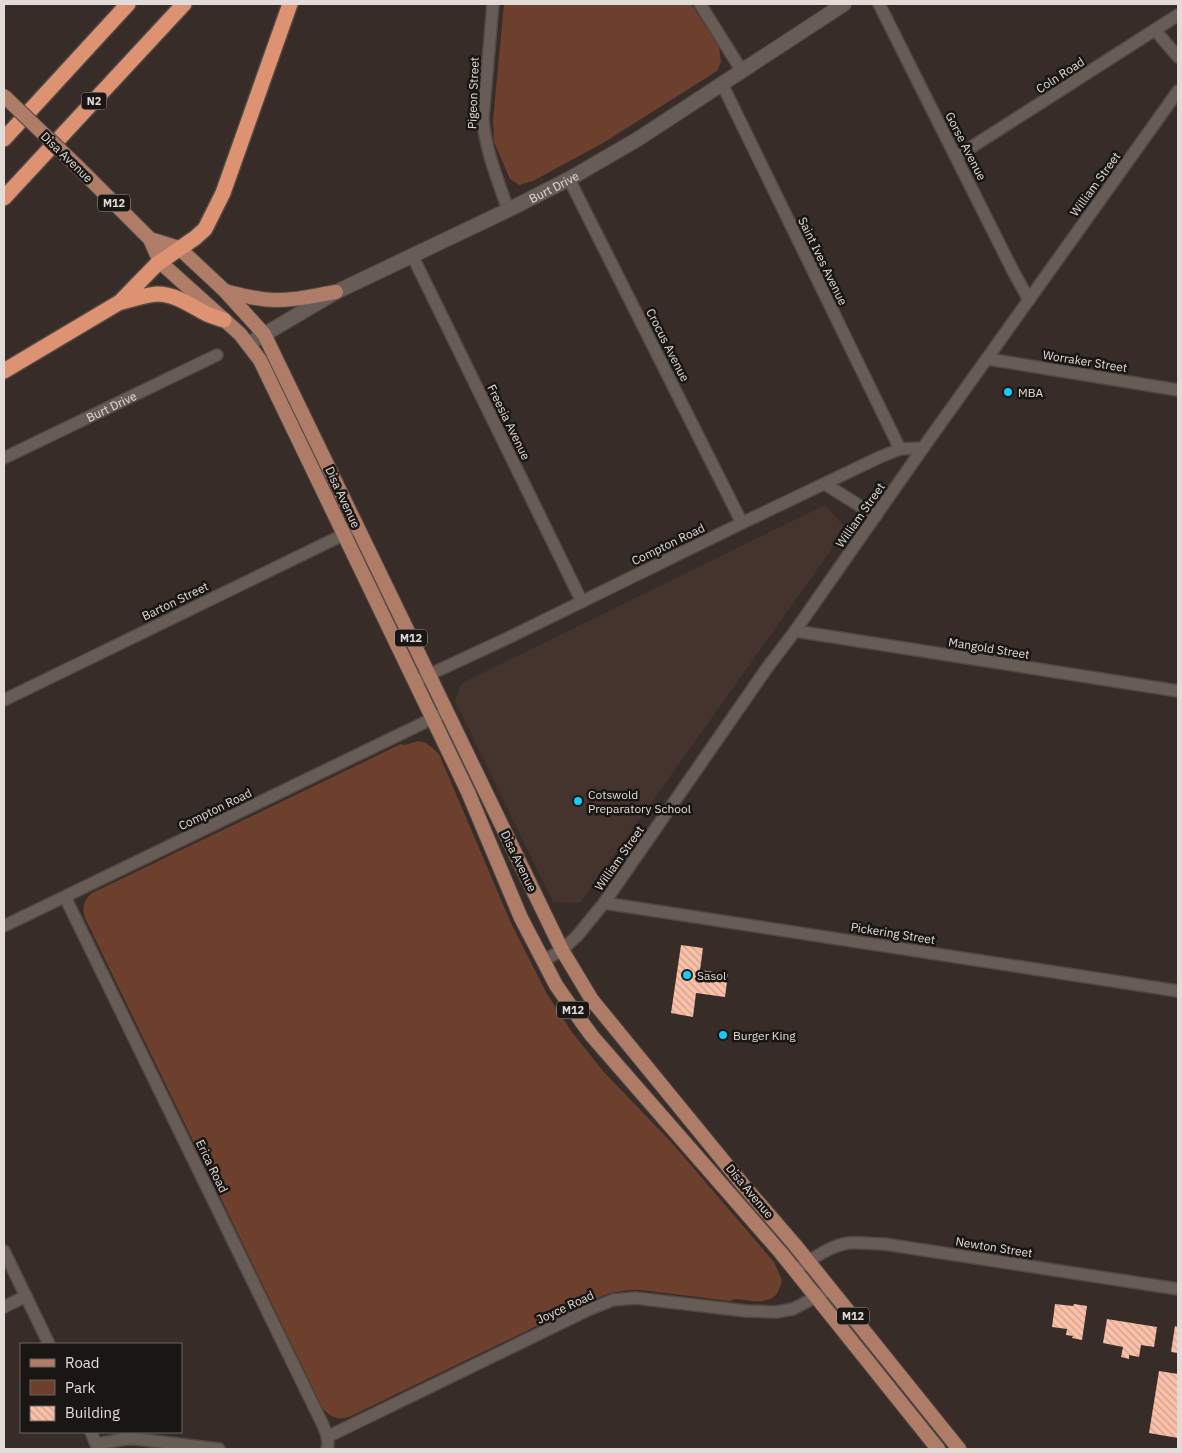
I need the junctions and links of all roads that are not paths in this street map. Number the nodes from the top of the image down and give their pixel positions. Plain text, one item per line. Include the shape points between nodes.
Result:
1 (128, 4) edge
2 (184, 4) edge
3 (290, 4) edge
4 (493, 4) edge
5 (700, 4) edge
6 (844, 4) edge
7 (879, 4) edge
8 (1178, 15) edge
9 (1156, 30) junction
10 (1178, 57) edge
11 (742, 70) junction
12 (722, 84) junction
13 (1178, 91) edge
14 (4, 96) edge
15 (4, 139) edge
16 (956, 157) junction
17 (569, 179) junction
18 (4, 198) edge
19 (508, 210) junction
20 (150, 239) junction
21 (179, 248) junction
22 (412, 255) junction
23 (160, 262) junction
24 (225, 292) junction
25 (336, 292) junction
26 (1029, 300) junction
27 (120, 302) junction
28 (224, 320) junction
29 (264, 334) junction
30 (248, 344) junction
31 (217, 355) dead end
32 (988, 358) junction
33 (4, 371) edge
34 (1178, 390) edge
35 (923, 448) junction
36 (900, 449) junction
37 (4, 458) edge
38 (825, 484) junction
39 (876, 516) junction
40 (742, 523) junction
41 (358, 528) junction
42 (343, 535) junction
43 (582, 602) junction
44 (795, 631) junction
45 (429, 675) junction
46 (415, 680) junction
47 (1178, 691) edge
48 (4, 700) edge
49 (439, 716) junction
50 (64, 897) junction
51 (604, 903) junction
52 (4, 926) edge
53 (562, 950) junction
54 (543, 960) junction
55 (1178, 991) edge
56 (4, 1251) edge
57 (809, 1261) junction
58 (795, 1270) junction
59 (831, 1289) junction
60 (1178, 1289) edge
61 (26, 1296) junction
62 (817, 1296) junction
63 (4, 1306) edge
64 (49, 1343) edge
65 (92, 1433) edge
66 (327, 1437) junction
67 (98, 1446) edge
68 (219, 1449) edge
69 (327, 1449) edge
70 (938, 1449) edge
71 (958, 1449) edge

1 - 15 highway
2 - 18 highway, N2
3 - 21 highway via 223,193 205,229
4 - 19 street, Pigeon Street via 483,118 486,145
5 - 11 street
6 - 11 street, Burt Drive
7 - 16 street, Gorse Avenue
8 - 9 street, Coln Road
9 - 10 street
9 - 16 street, Coln Road
11 - 12 street, Burt Drive
12 - 17 street, Burt Drive
12 - 36 street, Saint Ives Avenue
13 - 26 street, William Street
14 - 20 main road, Disa Avenue / M12, bridge
16 - 26 street, Gorse Avenue
17 - 19 street, Burt Drive
17 - 40 street, Crocus Avenue
19 - 22 street, Burt Drive
20 - 21 main road, Disa Avenue / M12
20 - 23 main road, Disa Avenue / M12
21 - 23 highway
21 - 24 main road, Disa Avenue / M12
22 - 25 street, Burt Drive
22 - 43 street, Freesia Avenue
23 - 27 highway
23 - 28 main road, Disa Avenue / M12
24 - 25 main road via 274,300
24 - 29 main road, Disa Avenue / M12
25 - 29 street, Burt Drive
26 - 32 street, William Street
27 - 28 highway via 143,296 168,295
27 - 33 highway
28 - 30 main road, Disa Avenue / M12
29 - 30 street, Burt Drive
29 - 41 main road, Disa Avenue / M12
30 - 42 main road, Disa Avenue / M12 via 264,369
31 - 37 street, Burt Drive
32 - 34 street, Worraker Street
32 - 35 street, William Street
35 - 36 street, Compton Road
35 - 39 street, William Street
36 - 38 street, Compton Road
38 - 39 street
38 - 40 street, Compton Road
39 - 44 street, William Street
40 - 43 street, Compton Road
41 - 42 street, Barton Street
41 - 45 main road, Disa Avenue / M12
42 - 46 main road, Disa Avenue / M12
42 - 48 street, Barton Street
43 - 45 street, Compton Road
44 - 47 street, Mangold Street
44 - 51 street, William Street
45 - 46 street, Compton Road
45 - 49 main road, Disa Avenue / M12
46 - 49 main road, Disa Avenue / M12
49 - 50 street, Compton Road
49 - 53 main road, Disa Avenue / M12
49 - 54 main road, Disa Avenue / M12 via 521,918
50 - 52 street, Compton Road
50 - 66 street, Erica Road
51 - 53 street, William Street
51 - 55 street, Pickering Street
53 - 54 street, William Street
53 - 57 main road, Disa Avenue / M12 via 592,1000
54 - 58 main road, Disa Avenue / M12 via 592,1036
56 - 61 street
57 - 58 street, Newton Street
57 - 59 main road, Disa Avenue / M12
57 - 60 street, Newton Street via 840,1245 876,1244
58 - 62 main road, Disa Avenue / M12
59 - 62 street, Joyce Road
59 - 71 main road, Disa Avenue / M12
61 - 63 street
61 - 64 street
62 - 66 street, Joyce Road via 793,1309 776,1312 746,1312 640,1298 613,1300
62 - 70 main road, Disa Avenue / M12
65 - 67 street
66 - 69 street, Erica Road
67 - 68 street via 136,1439

